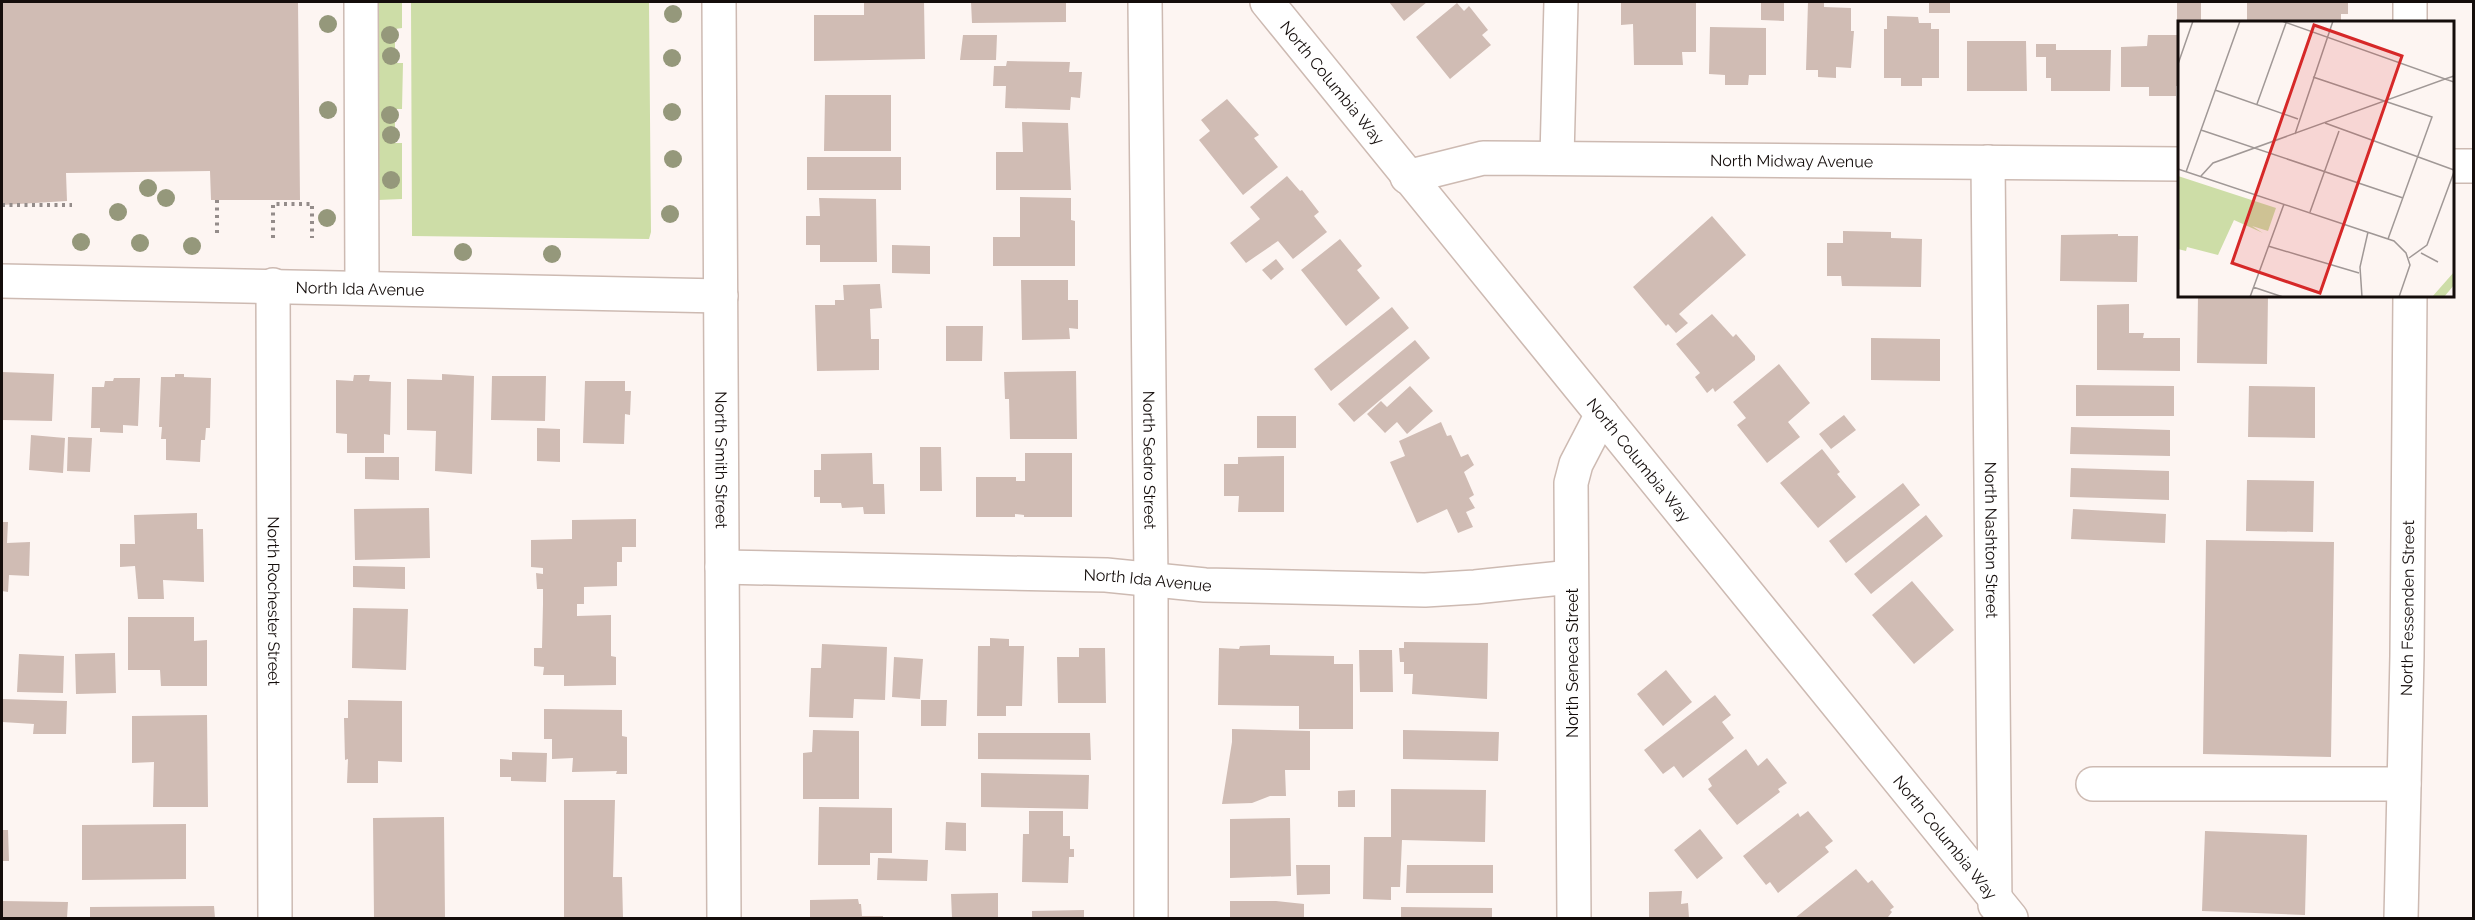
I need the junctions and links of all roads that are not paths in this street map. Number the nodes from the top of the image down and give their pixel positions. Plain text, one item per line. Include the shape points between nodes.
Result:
1 (361, 2) edge
2 (719, 2) edge
3 (1145, 2) edge
4 (1267, 2) edge
5 (1561, 2) edge
6 (2410, 2) edge
7 (2410, 21) edge
8 (1557, 157) junction
9 (1988, 162) junction
10 (2178, 164) edge
11 (2454, 166) edge
12 (2474, 166) edge
13 (1407, 177) junction
14 (2, 281) edge
15 (273, 285) junction
16 (362, 287) junction
17 (721, 296) junction
18 (2410, 297) edge
19 (1602, 414) junction
20 (722, 567) junction
21 (1571, 577) junction
22 (1151, 580) junction
23 (2092, 783) dead end
24 (2404, 784) junction
25 (2000, 911) edge
26 (275, 918) edge
27 (724, 918) edge
28 (1151, 918) edge
29 (1574, 918) edge
30 (2401, 918) edge

1 - 16 street
2 - 17 street, North Smith Street
3 - 22 street, North Sedro Street
4 - 13 street, North Columbia Way
5 - 8 street
6 - 7 street
8 - 9 street, North Midway Avenue
8 - 13 street, North Midway Avenue via 1483,158
9 - 10 street, North Midway Avenue
9 - 25 street, North Nashton Street
11 - 12 street
13 - 19 street, North Columbia Way
14 - 15 street, North Ida Avenue
15 - 16 street, North Ida Avenue
15 - 26 street, North Rochester Street
16 - 17 street, North Ida Avenue
17 - 20 street, North Smith Street
18 - 24 street, North Fessenden Street
19 - 21 street, North Seneca Street via 1576,464 1571,483
19 - 25 street, North Columbia Way
20 - 22 street, North Ida Avenue via 1106,575
20 - 27 street, North Smith Street
21 - 22 street, North Ida Avenue via 1425,590 1205,585
21 - 29 street, North Seneca Street
22 - 28 street, North Sedro Street
23 - 24 street
24 - 30 street, North Fessenden Street

